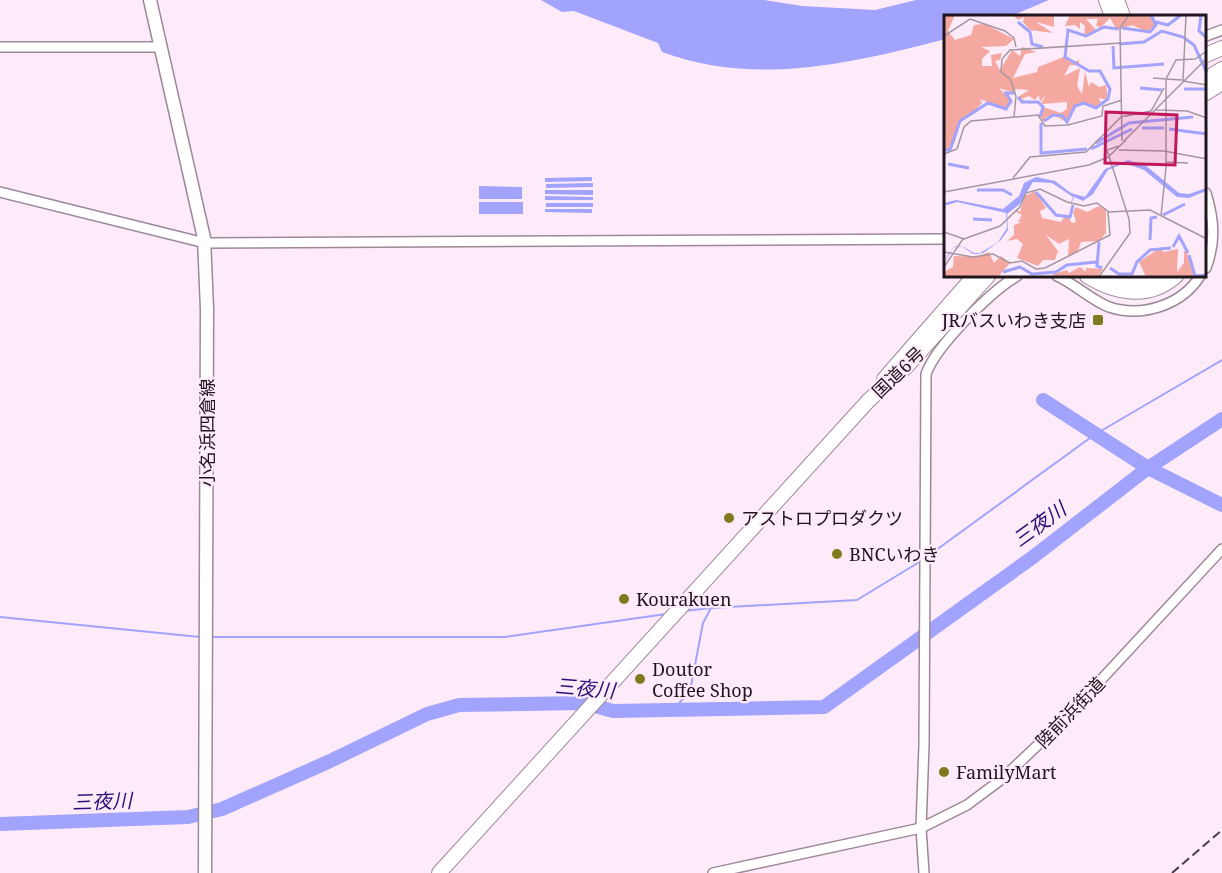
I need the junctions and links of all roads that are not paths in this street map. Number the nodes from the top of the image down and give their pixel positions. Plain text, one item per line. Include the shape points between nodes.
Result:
1 (150, 0) edge
2 (1106, 0) edge
3 (1117, 13) edge
4 (1222, 30) edge
5 (1207, 36) edge
6 (0, 47) edge
7 (159, 47) junction
8 (1222, 48) edge
9 (1207, 55) edge
10 (1222, 69) edge
11 (1207, 78) edge
12 (1222, 83) edge
13 (1207, 92) edge
14 (0, 192) edge
15 (1207, 196) edge
16 (944, 239) edge
17 (205, 243) junction
18 (1207, 265) edge
19 (964, 278) edge
20 (972, 278) edge
21 (986, 278) edge
22 (999, 278) edge
23 (1013, 278) edge
24 (1060, 278) edge
25 (1092, 278) edge
26 (1112, 278) edge
27 (1153, 278) edge
28 (1172, 278) edge
29 (1198, 278) edge
30 (924, 331) junction
31 (869, 400) junction
32 (1222, 549) edge
33 (921, 828) junction
34 (205, 873) edge
35 (439, 873) edge
36 (713, 873) edge
37 (924, 873) edge

1 - 7 main road, 小名浜四倉線
2 - 3 highway
4 - 5 street
6 - 7 street
7 - 17 main road, 小名浜四倉線
8 - 9 highway
10 - 11 highway
12 - 13 highway
14 - 17 street
15 - 18 street via 1214,241
16 - 17 street
17 - 34 main road, 小名浜四倉線
19 - 30 highway
20 - 30 highway, 国道6号
21 - 31 highway, 国道6号 via 908,365
22 - 31 highway via 908,371
23 - 33 street via 1002,284 930,361 926,374
24 - 29 street via 1108,306 1131,311 1162,307
25 - 28 highway via 1128,292 1150,290
26 - 27 highway via 1134,283
30 - 31 highway, 国道6号
31 - 35 highway
32 - 33 street, 陸前浜街道 via 1027,756 967,805
33 - 36 street, 陸前浜街道
33 - 37 street

